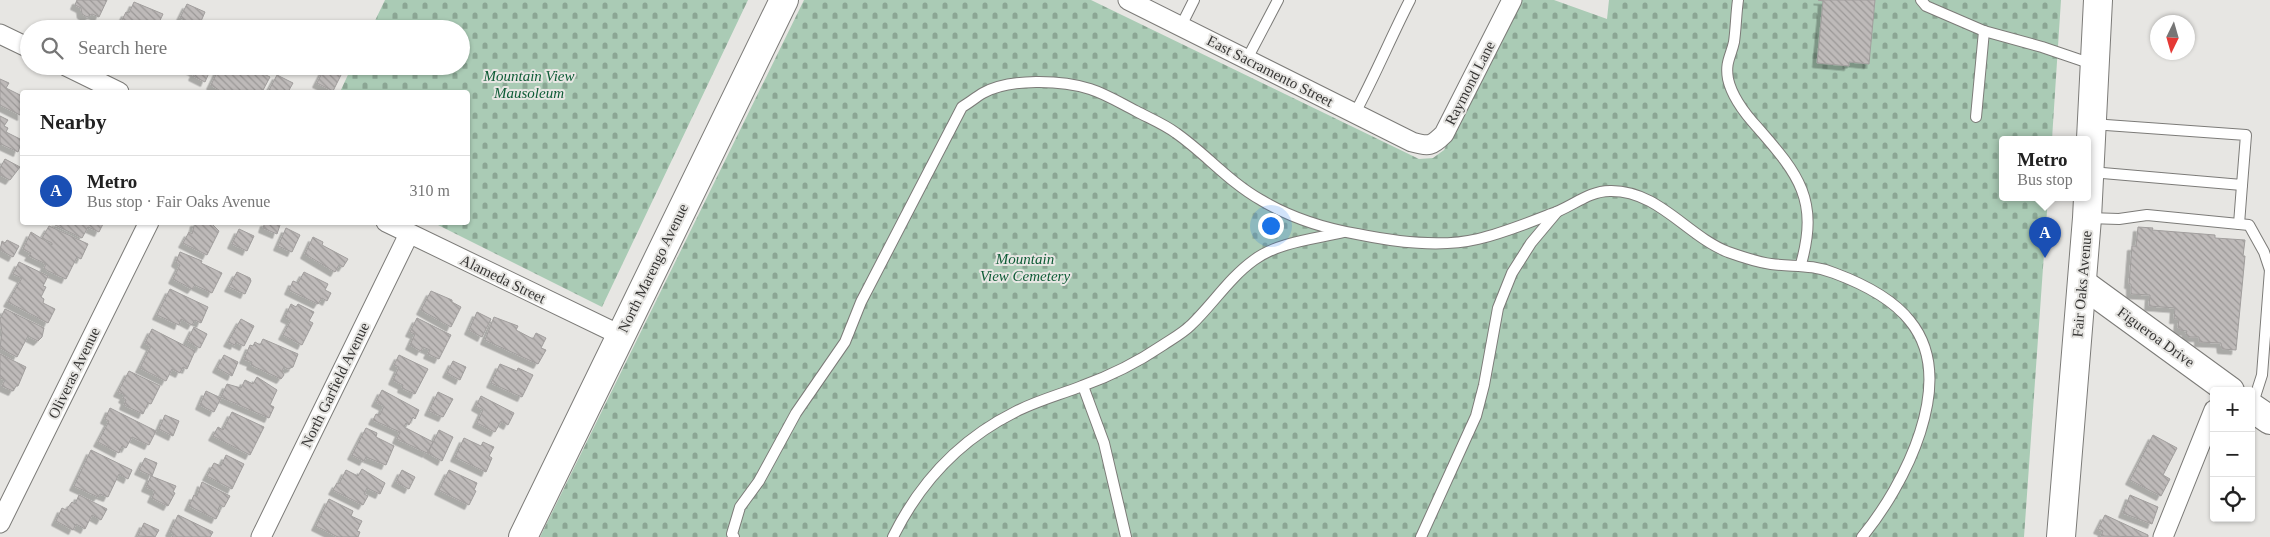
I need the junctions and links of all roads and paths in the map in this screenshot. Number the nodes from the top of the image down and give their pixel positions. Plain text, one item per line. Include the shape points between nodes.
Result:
1 (784, 0) edge
2 (1128, 0) edge
3 (1194, 0) edge
4 (1278, 0) edge
5 (1410, 0) edge
6 (1512, 0) edge
7 (1738, 0) edge
8 (1921, 0) edge
9 (2098, 0) edge
10 (1181, 26) junction
11 (1984, 31) junction
12 (0, 34) edge
13 (20, 44) edge
14 (1247, 59) junction
15 (2096, 66) junction
16 (84, 75) edge
17 (115, 90) edge
18 (1355, 113) junction
19 (1976, 117) dead end
20 (2092, 124) junction
21 (1412, 142) joint
22 (2091, 148) edge
23 (2091, 172) edge
24 (2242, 186) junction
25 (2088, 201) edge
26 (1557, 212) junction
27 (2087, 218) junction
28 (2239, 224) junction
29 (148, 225) edge
30 (392, 225) edge
31 (1346, 232) junction
32 (409, 234) junction
33 (1801, 264) junction
34 (2270, 270) edge
35 (2083, 284) junction
36 (620, 335) junction
37 (1083, 386) junction
38 (2213, 387) edge
39 (2255, 395) edge
40 (2255, 410) edge
41 (2270, 420) edge
42 (2210, 423) edge
43 (0, 523) edge
44 (261, 537) edge
45 (523, 537) edge
46 (734, 537) edge
47 (893, 537) edge
48 (1126, 537) edge
49 (1421, 537) edge
50 (1862, 537) edge
51 (2061, 537) edge
52 (2163, 537) edge

1 - 36 street, North Marengo Avenue
2 - 10 street, East Sacramento Street
3 - 10 lane
4 - 14 lane
5 - 18 lane
6 - 21 street, Raymond Lane via 1444,134 1434,144
7 - 33 lane via 1733,44 1728,58 1728,80 1748,117 1787,162 1802,185 1808,214 1807,242
8 - 11 lane via 1926,6
9 - 15 street, Fair Oaks Avenue
10 - 14 street, East Sacramento Street
11 - 15 lane
11 - 19 lane
12 - 13 street
14 - 18 street, East Sacramento Street
15 - 20 street, Fair Oaks Avenue
16 - 17 street
18 - 21 street, East Sacramento Street
20 - 22 street, Fair Oaks Avenue
20 - 24 lane via 2246,135
23 - 24 lane
24 - 28 lane
25 - 27 street, Fair Oaks Avenue
26 - 31 lane via 1478,239 1441,244
26 - 33 lane via 1585,197 1608,191 1633,193 1724,250 1771,264
26 - 49 lane via 1531,243 1512,274 1498,308 1476,416
27 - 28 lane via 2119,219 2147,214
27 - 35 street, Fair Oaks Avenue
28 - 34 lane via 2249,225
29 - 43 street, Oliveras Avenue
30 - 32 street, Alameda Street
31 - 37 lane via 1281,247 1255,259 1232,279 1190,326 1125,368
31 - 46 lane via 1294,218 1260,200 1231,181 1175,132 1091,89 1058,82 1018,84 986,91 962,107 861,302 845,342 796,413 740,507 732,534
32 - 36 street, Alameda Street
32 - 44 street, North Garfield Avenue
33 - 50 lane via 1833,273 1876,292 1909,319 1922,341 1929,369 1928,404 1917,441 1899,480
34 - 39 lane via 2262,375
35 - 38 street, Figueroa Drive
35 - 51 street, Fair Oaks Avenue
36 - 45 street, North Marengo Avenue
37 - 47 lane via 1015,412 984,429 950,454 925,483
37 - 48 lane via 1104,442
40 - 41 street
42 - 52 street

